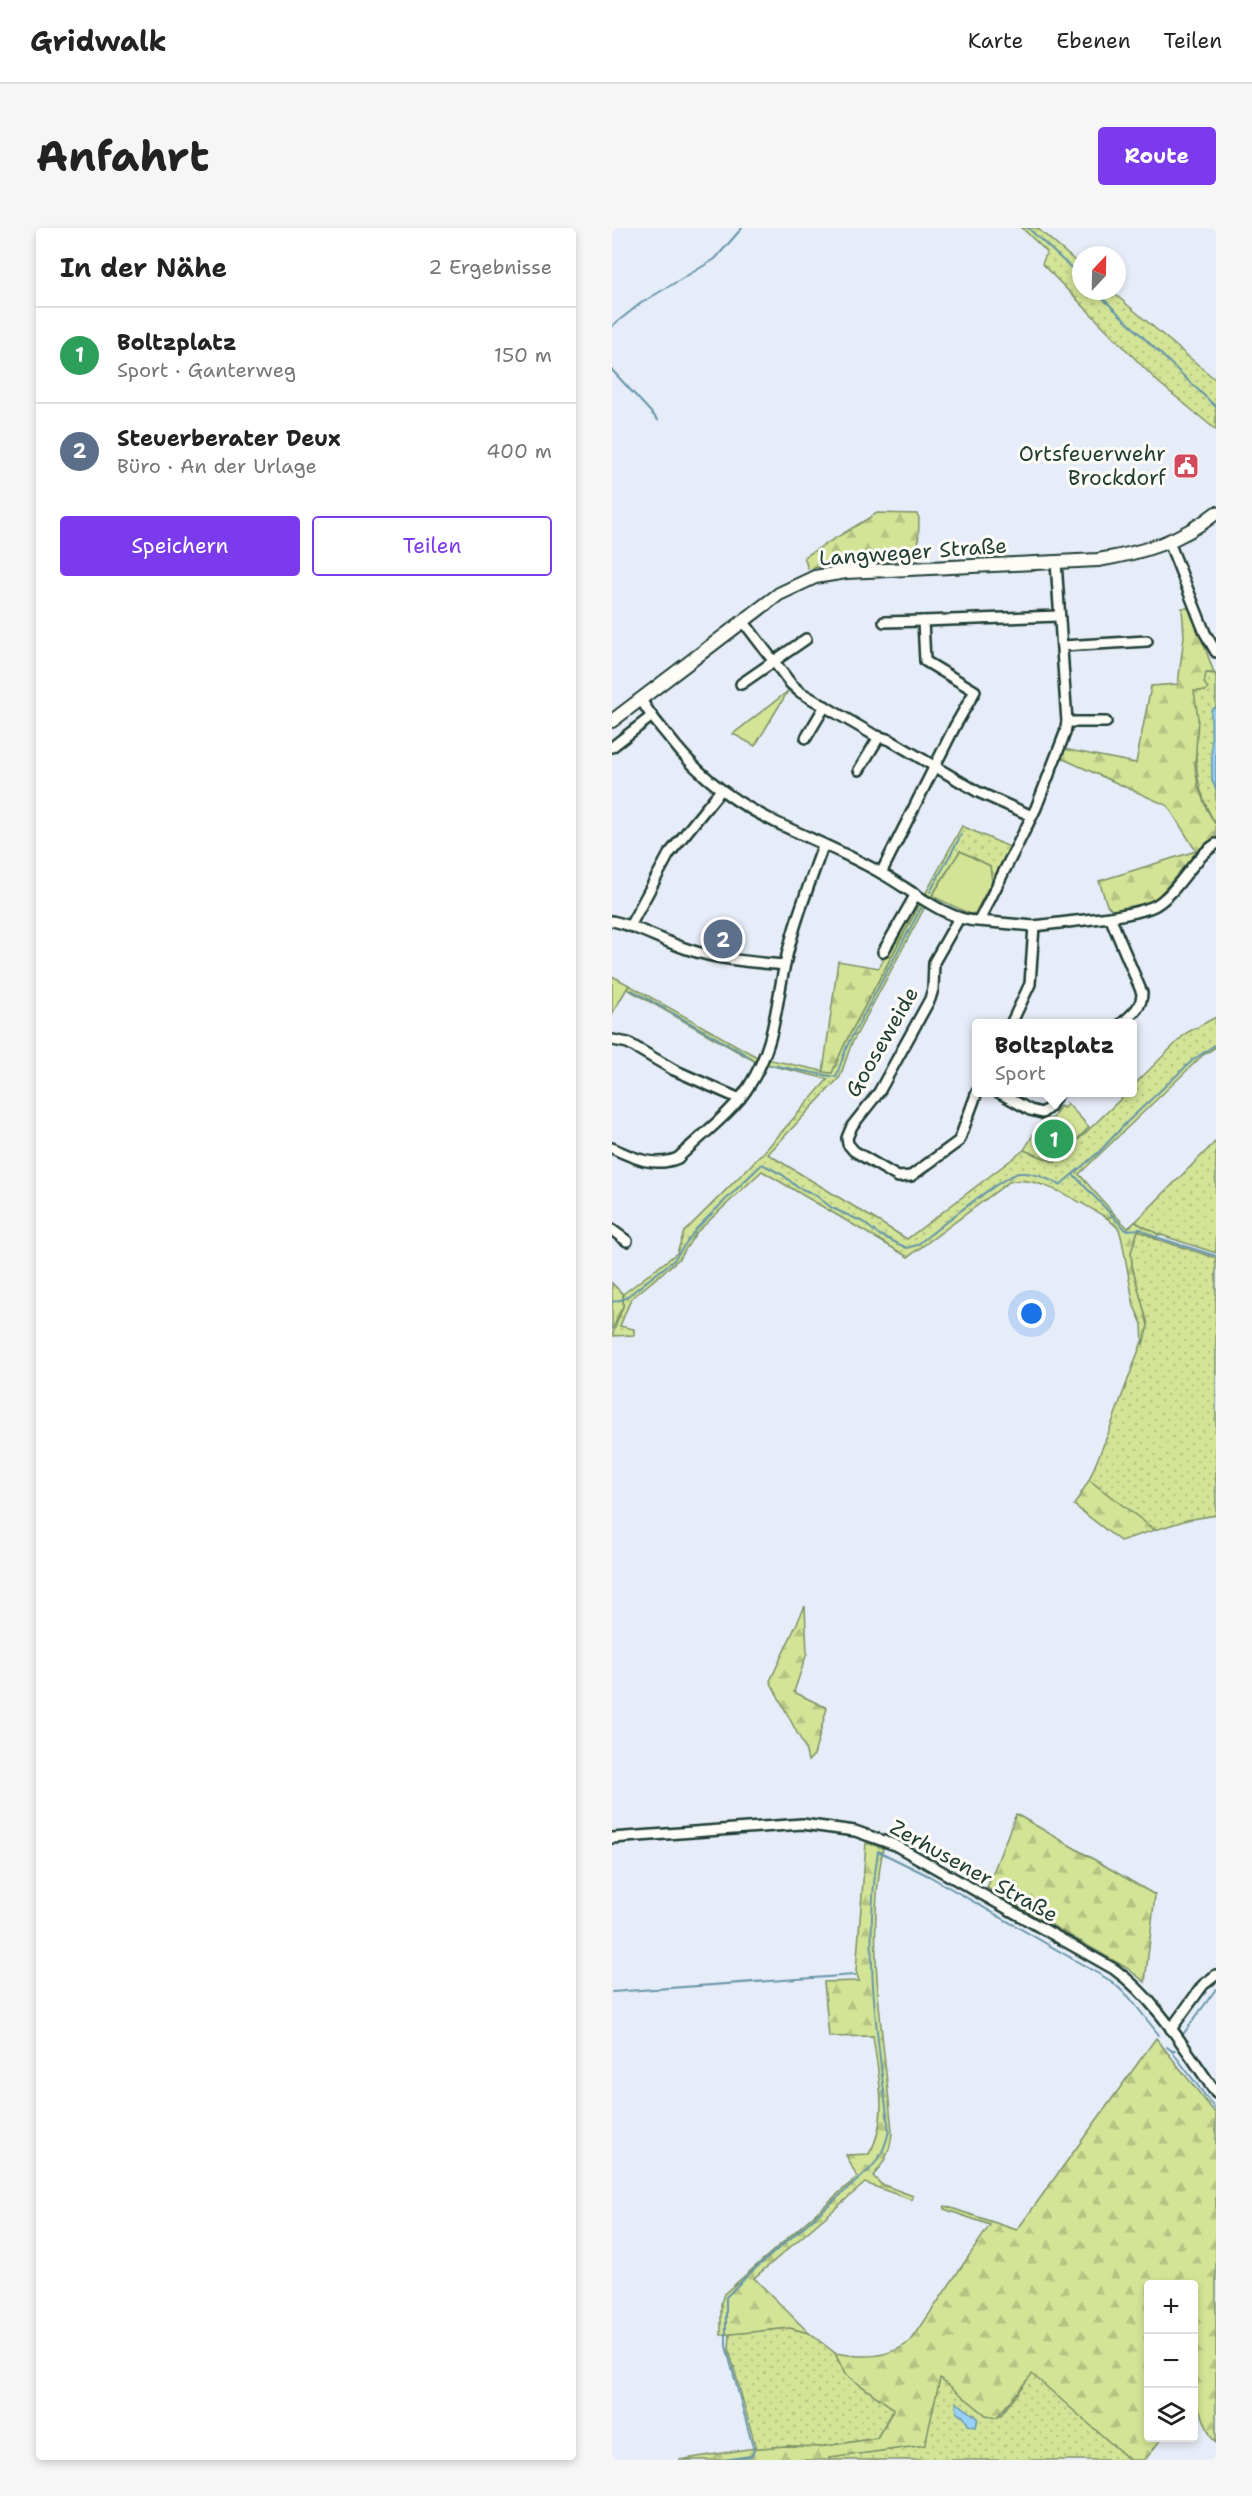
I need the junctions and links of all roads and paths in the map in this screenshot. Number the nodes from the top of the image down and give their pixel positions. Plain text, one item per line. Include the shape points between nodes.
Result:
1 (1216, 513) edge
2 (1169, 542) junction
3 (1056, 562) junction
4 (1059, 616) junction
5 (743, 621) junction
6 (923, 621) junction
7 (884, 622) dead end
8 (806, 639) dead end
9 (1147, 640) dead end
10 (1062, 646) junction
11 (1216, 652) edge
12 (774, 662) junction
13 (741, 684) dead end
14 (641, 699) junction
15 (825, 706) junction
16 (652, 716) junction
17 (612, 721) edge
18 (1067, 722) junction
19 (1106, 722) dead end
20 (879, 737) junction
21 (806, 738) dead end
22 (612, 747) edge
23 (934, 766) junction
24 (859, 770) dead end
25 (720, 791) junction
26 (1032, 816) junction
27 (1216, 844) edge
28 (823, 846) junction
29 (881, 873) junction
30 (916, 894) junction
31 (1110, 917) junction
32 (959, 918) junction
33 (612, 921) edge
34 (979, 921) junction
35 (630, 926) junction
36 (1034, 926) junction
37 (883, 952) dead end
38 (785, 965) junction
39 (1013, 1019) edge
40 (1126, 1019) edge
41 (613, 1040) edge
42 (974, 1097) edge
43 (1007, 1097) edge
44 (1055, 1097) edge
45 (740, 1099) junction
46 (612, 1149) edge
47 (612, 1230) edge
48 (627, 1241) dead end
49 (612, 1838) edge
50 (1216, 1975) edge
51 (1171, 2030) junction
52 (1216, 2092) edge

1 - 2 street, Langweger Straße
2 - 3 street, Langweger Straße via 1125,556
2 - 11 street
3 - 4 street
3 - 5 street, Langweger Straße via 830,574 792,586
4 - 6 street
4 - 10 street
5 - 12 street
5 - 14 street, Langweger Straße
6 - 7 street
6 - 23 street via 925,661 975,691
8 - 12 street
9 - 10 street
10 - 18 street
12 - 13 street
12 - 15 street via 795,688
14 - 16 street
14 - 17 street, Langweger Straße
15 - 20 street
15 - 21 street
16 - 22 street
16 - 25 street via 685,759
18 - 19 street
18 - 26 street
20 - 23 street
20 - 24 street
23 - 26 street via 978,792
23 - 29 street
25 - 28 street via 766,819
25 - 35 street via 669,854
26 - 34 street
27 - 31 street via 1159,903
28 - 29 street
28 - 38 street
29 - 30 street
30 - 32 street
30 - 37 street
31 - 36 street
31 - 40 street via 1142,993 1138,1008
32 - 34 street
32 - 42 street, Gooseweide via 934,963 930,999 879,1092 852,1126 848,1144 898,1177 910,1176 959,1141
33 - 35 street
34 - 36 street
35 - 38 street via 713,957
36 - 39 street via 1030,984
38 - 45 street via 773,1037
41 - 45 street via 628,1043 674,1070
43 - 44 street via 1042,1113
45 - 46 street via 669,1162 651,1162
47 - 48 street
49 - 51 street, Zerhusener Straße via 802,1824 837,1827 874,1837 924,1861 1114,1969 1146,1996
50 - 51 street via 1203,1985
51 - 52 street, Zerhusener Straße

